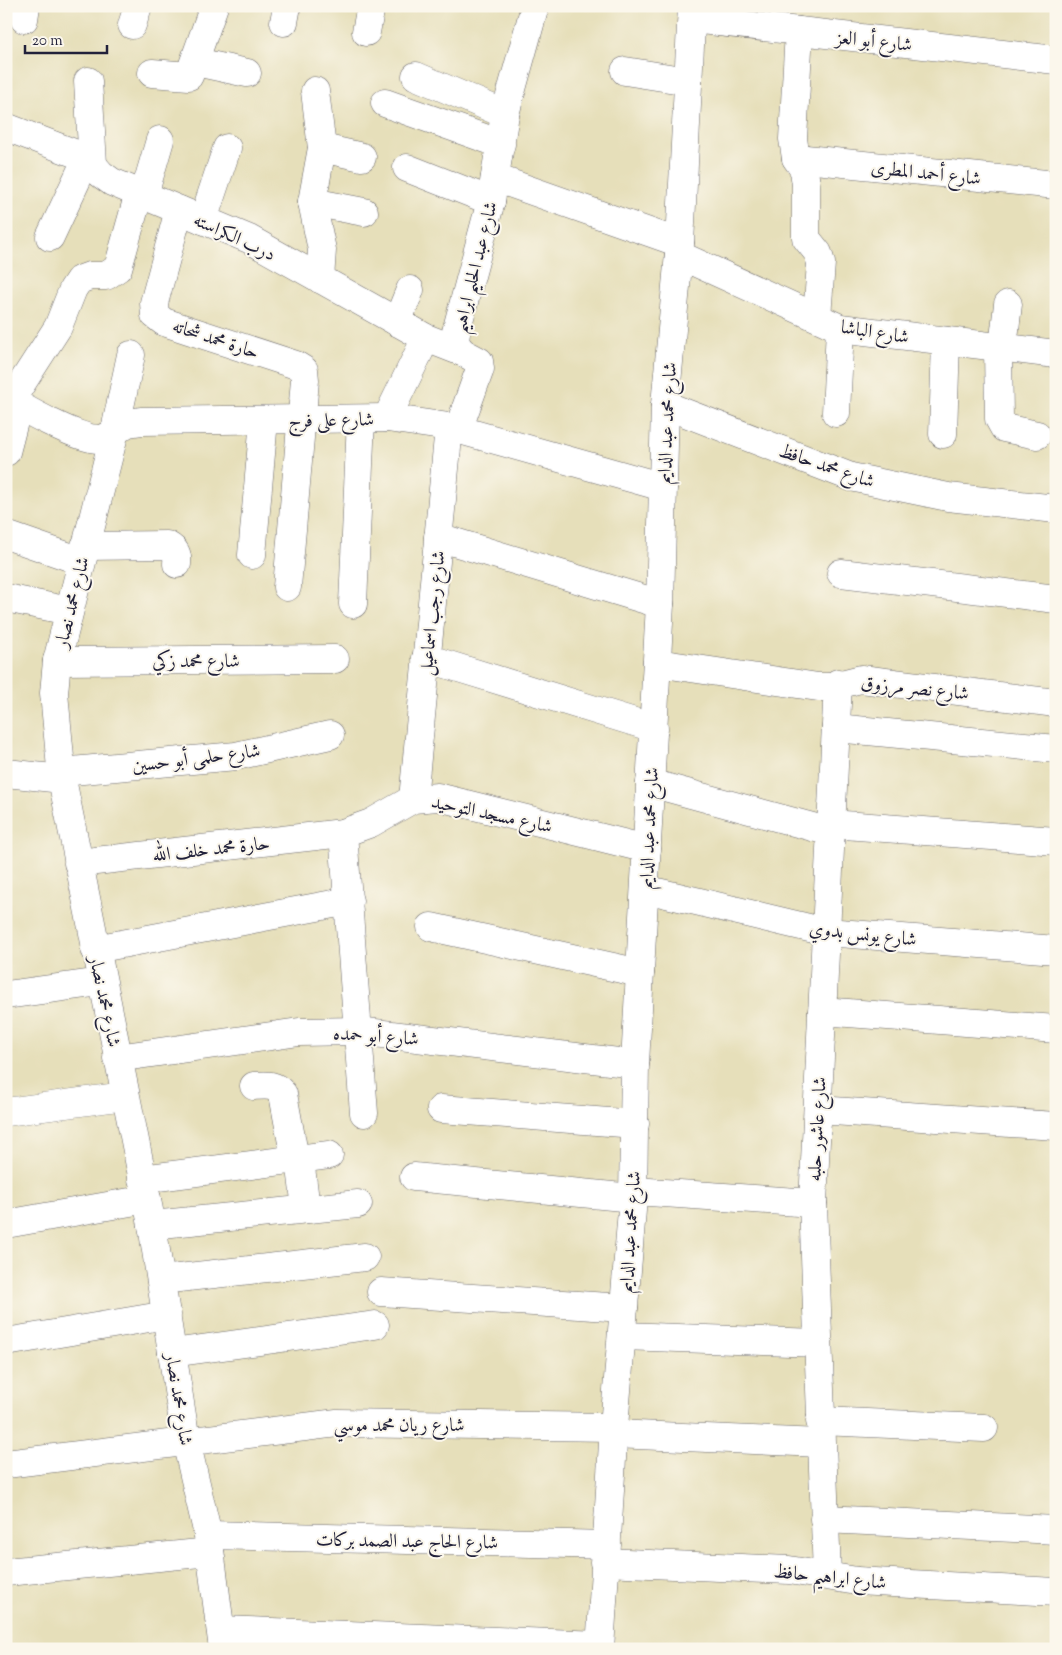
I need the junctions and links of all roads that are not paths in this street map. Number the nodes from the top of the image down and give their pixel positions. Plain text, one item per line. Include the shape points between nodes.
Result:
1 (214, 6) edge
2 (535, 6) edge
3 (692, 13) edge
4 (799, 31) junction
5 (1056, 60) edge
6 (196, 62) junction
7 (625, 71) dead end
8 (152, 73) dead end
9 (247, 73) dead end
10 (416, 76) dead end
11 (88, 81) dead end
12 (688, 81) junction
13 (315, 91) dead end
14 (385, 103) dead end
15 (505, 114) junction
16 (6, 127) edge
17 (160, 140) dead end
18 (501, 144) junction
19 (227, 148) dead end
20 (322, 148) junction
21 (362, 157) dead end
22 (796, 158) junction
23 (90, 161) junction
24 (407, 168) dead end
25 (1056, 185) edge
26 (493, 189) junction
27 (141, 194) junction
28 (312, 202) junction
29 (364, 212) dead end
30 (191, 215) junction
31 (50, 237) dead end
32 (679, 249) junction
33 (320, 279) junction
34 (410, 290) dead end
35 (1008, 304) dead end
36 (397, 322) junction
37 (829, 322) junction
38 (426, 338) junction
39 (946, 340) junction
40 (1000, 347) junction
41 (462, 352) junction
42 (1056, 354) edge
43 (131, 355) dead end
44 (12, 401) edge
45 (665, 405) junction
46 (836, 414) dead end
47 (374, 418) junction
48 (302, 419) junction
49 (264, 420) junction
50 (453, 428) junction
51 (943, 434) dead end
52 (114, 435) junction
53 (1037, 435) dead end
54 (6, 452) edge
55 (663, 487) junction
56 (1056, 509) edge
57 (6, 535) edge
58 (438, 537) junction
59 (84, 553) junction
60 (252, 556) dead end
61 (177, 564) dead end
62 (840, 573) dead end
63 (287, 587) dead end
64 (6, 598) edge
65 (1056, 598) edge
66 (353, 604) dead end
67 (660, 604) junction
68 (69, 611) junction
69 (426, 658) junction
70 (335, 659) dead end
71 (57, 661) junction
72 (657, 663) junction
73 (838, 683) junction
74 (1056, 703) edge
75 (654, 728) junction
76 (836, 728) junction
77 (330, 735) dead end
78 (1056, 749) edge
79 (6, 774) edge
80 (61, 775) junction
81 (650, 783) junction
82 (412, 798) junction
83 (831, 828) junction
84 (343, 833) junction
85 (1056, 840) edge
86 (647, 850) junction
87 (78, 863) junction
88 (645, 889) junction
89 (349, 901) junction
90 (431, 927) dead end
91 (826, 932) junction
92 (95, 949) junction
93 (1056, 950) edge
94 (640, 973) junction
95 (101, 982) junction
96 (6, 995) edge
97 (822, 1011) junction
98 (1056, 1029) edge
99 (358, 1031) junction
100 (117, 1058) junction
101 (635, 1064) junction
102 (254, 1086) dead end
103 (125, 1096) junction
104 (441, 1109) dead end
105 (818, 1110) junction
106 (6, 1112) edge
107 (364, 1113) dead end
108 (635, 1124) junction
109 (1056, 1126) edge
110 (329, 1155) dead end
111 (298, 1159) junction
112 (414, 1177) dead end
113 (145, 1189) junction
114 (634, 1195) junction
115 (812, 1202) junction
116 (358, 1204) dead end
117 (306, 1209) junction
118 (6, 1224) edge
119 (152, 1225) junction
120 (365, 1257) dead end
121 (162, 1280) junction
122 (381, 1292) dead end
123 (624, 1308) junction
124 (167, 1315) junction
125 (375, 1325) dead end
126 (622, 1336) junction
127 (6, 1342) edge
128 (817, 1343) junction
129 (172, 1353) junction
130 (984, 1428) dead end
131 (614, 1431) junction
132 (820, 1432) junction
133 (186, 1441) junction
134 (6, 1464) edge
135 (824, 1519) junction
136 (1056, 1530) edge
137 (209, 1544) junction
138 (605, 1554) junction
139 (6, 1572) edge
140 (827, 1575) junction
141 (1056, 1592) edge
142 (222, 1639) edge
143 (600, 1647) edge

1 - 6 street
2 - 15 street, شارع عبد الحليم ابراهيم
3 - 4 street, شارع أبو العز
3 - 12 street, شارع محمد عبد الدايم
4 - 5 street, شارع أبو العز
4 - 22 street via 792,139
6 - 8 street via 189,76
6 - 9 street
7 - 12 street
10 - 15 street
11 - 23 street
12 - 32 street, شارع محمد عبد الدايم
13 - 20 street
14 - 18 street
15 - 18 street, شارع عبد الحليم ابراهيم
16 - 23 street, درب الكراسته
17 - 27 street
18 - 26 street, شارع عبد الحليم ابراهيم
19 - 30 street
20 - 21 street
20 - 28 street
22 - 25 street, شارع أحمد المطرى
22 - 37 street via 804,170 806,185 806,238 818,253
23 - 27 street, درب الكراسته via 112,182
23 - 31 street
24 - 26 street, شارع الباشا
26 - 32 street, شارع الباشا
26 - 41 street, شارع عبد الحليم ابراهيم via 456,332 455,343
27 - 30 street, درب الكراسته
27 - 44 street via 118,268 106,276 79,280 58,327
28 - 29 street
28 - 33 street via 322,250
30 - 33 street, درب الكراسته via 249,239
30 - 48 street, حارة محمد شحاته via 154,303 155,315 164,322 296,364 304,370
32 - 37 street, شارع الباشا
32 - 45 street, شارع محمد عبد الدايم
33 - 36 street, درب الكراسته
34 - 36 street
35 - 40 street
36 - 38 street, درب الكراسته
37 - 39 street, شارع الباشا
37 - 46 street
38 - 41 street, درب الكراسته
38 - 47 street
39 - 40 street, شارع الباشا
39 - 51 street
40 - 42 street, شارع الباشا
40 - 53 street via 999,419 1004,428
41 - 50 street, شارع عبد الحليم ابراهيم via 479,361 480,369
43 - 52 street, شارع محمد نصار
44 - 52 street, شارع على فرج via 82,436 98,439
44 - 54 street
45 - 55 street, شارع محمد عبد الدايم
45 - 56 street, شارع محمد حافظ via 851,477 948,497
47 - 48 street, شارع على فرج
47 - 50 street, شارع على فرج
47 - 66 street
48 - 49 street, شارع على فرج
48 - 63 street
49 - 52 street, شارع على فرج via 141,421 126,424
49 - 60 street
50 - 55 street, شارع على فرج
50 - 58 street, شارع رجب اسماعيل
52 - 59 street, شارع محمد نصار
55 - 67 street, شارع محمد عبد الدايم
57 - 59 street
58 - 67 street
58 - 69 street, شارع رجب اسماعيل
59 - 61 street via 167,545 178,556
59 - 68 street, شارع محمد نصار
62 - 65 street
64 - 68 street
67 - 72 street, شارع محمد عبد الدايم
68 - 71 street, شارع محمد نصار
69 - 75 street
69 - 82 street, شارع رجب اسماعيل
70 - 71 street, شارع محمد زكي
71 - 80 street, شارع محمد نصار via 54,693
72 - 73 street, شارع نصر مرزوق via 818,687
72 - 75 street, شارع محمد عبد الدايم
73 - 74 street, شارع نصر مرزوق via 861,679
73 - 76 street, شارع عاشور حلبه
75 - 81 street, شارع محمد عبد الدايم
76 - 78 street
76 - 83 street, شارع عاشور حلبه
77 - 80 street, شارع حلمى أبو حسين via 236,756
79 - 80 street, شارع حلمى أبو حسين
80 - 87 street, شارع محمد نصار
81 - 83 street
81 - 86 street, شارع محمد عبد الدايم
82 - 84 street, شارع مسجد التوحيد via 371,823
82 - 86 street, شارع مسجد التوحيد via 438,797
83 - 85 street
83 - 91 street, شارع عاشور حلبه
84 - 87 street, حارة محمد خلف الله
84 - 89 street
86 - 88 street, شارع محمد عبد الدايم
87 - 92 street, شارع محمد نصار
88 - 91 street, شارع يونس بدوي
88 - 94 street, شارع محمد عبد الدايم
89 - 92 street
89 - 99 street
90 - 94 street
91 - 93 street, شارع يونس بدوي
91 - 97 street, شارع عاشور حلبه
92 - 95 street, شارع محمد نصار
94 - 101 street, شارع محمد عبد الدايم
95 - 96 street
95 - 100 street, شارع محمد نصار
97 - 98 street
97 - 105 street, شارع عاشور حلبه
99 - 100 street, شارع أبو حمده via 299,1032
99 - 101 street, شارع أبو حمده
99 - 107 street
100 - 103 street, شارع محمد نصار
101 - 108 street, شارع محمد عبد الدايم
102 - 111 street via 269,1085 283,1094
103 - 106 street
103 - 113 street, شارع محمد نصار
104 - 108 street
105 - 109 street
105 - 115 street, شارع عاشور حلبه
108 - 114 street, شارع محمد عبد الدايم
110 - 111 street
111 - 113 street
111 - 117 street
112 - 114 street
113 - 118 street
113 - 119 street, شارع محمد نصار
114 - 115 street
114 - 123 street, شارع محمد عبد الدايم
115 - 128 street, شارع عاشور حلبه
116 - 117 street
117 - 119 street
119 - 121 street, شارع محمد نصار
120 - 121 street
121 - 124 street, شارع محمد نصار
122 - 123 street
123 - 126 street, شارع محمد عبد الدايم
124 - 127 street
124 - 129 street, شارع محمد نصار
125 - 129 street
126 - 128 street
126 - 131 street, شارع محمد عبد الدايم
128 - 132 street, شارع عاشور حلبه
129 - 133 street, شارع محمد نصار
130 - 132 street, شارع ريان محمد موسي
131 - 132 street, شارع ريان محمد موسي
131 - 133 street, شارع ريان محمد موسي via 337,1423
131 - 138 street, شارع محمد عبد الدايم
132 - 135 street, شارع عاشور حلبه
133 - 134 street, شارع ريان محمد موسي
133 - 137 street, شارع محمد نصار
135 - 136 street
135 - 140 street, شارع عاشور حلبه
137 - 138 street, شارع الحاج عبد الصمد بركات
137 - 139 street, شارع الحاج عبد الصمد بركات
137 - 142 street, شارع محمد نصار
138 - 140 street, شارع ابراهيم حافظ
138 - 143 street, شارع محمد عبد الدايم via 606,1589
140 - 141 street, شارع ابراهيم حافظ via 857,1581
142 - 143 street

